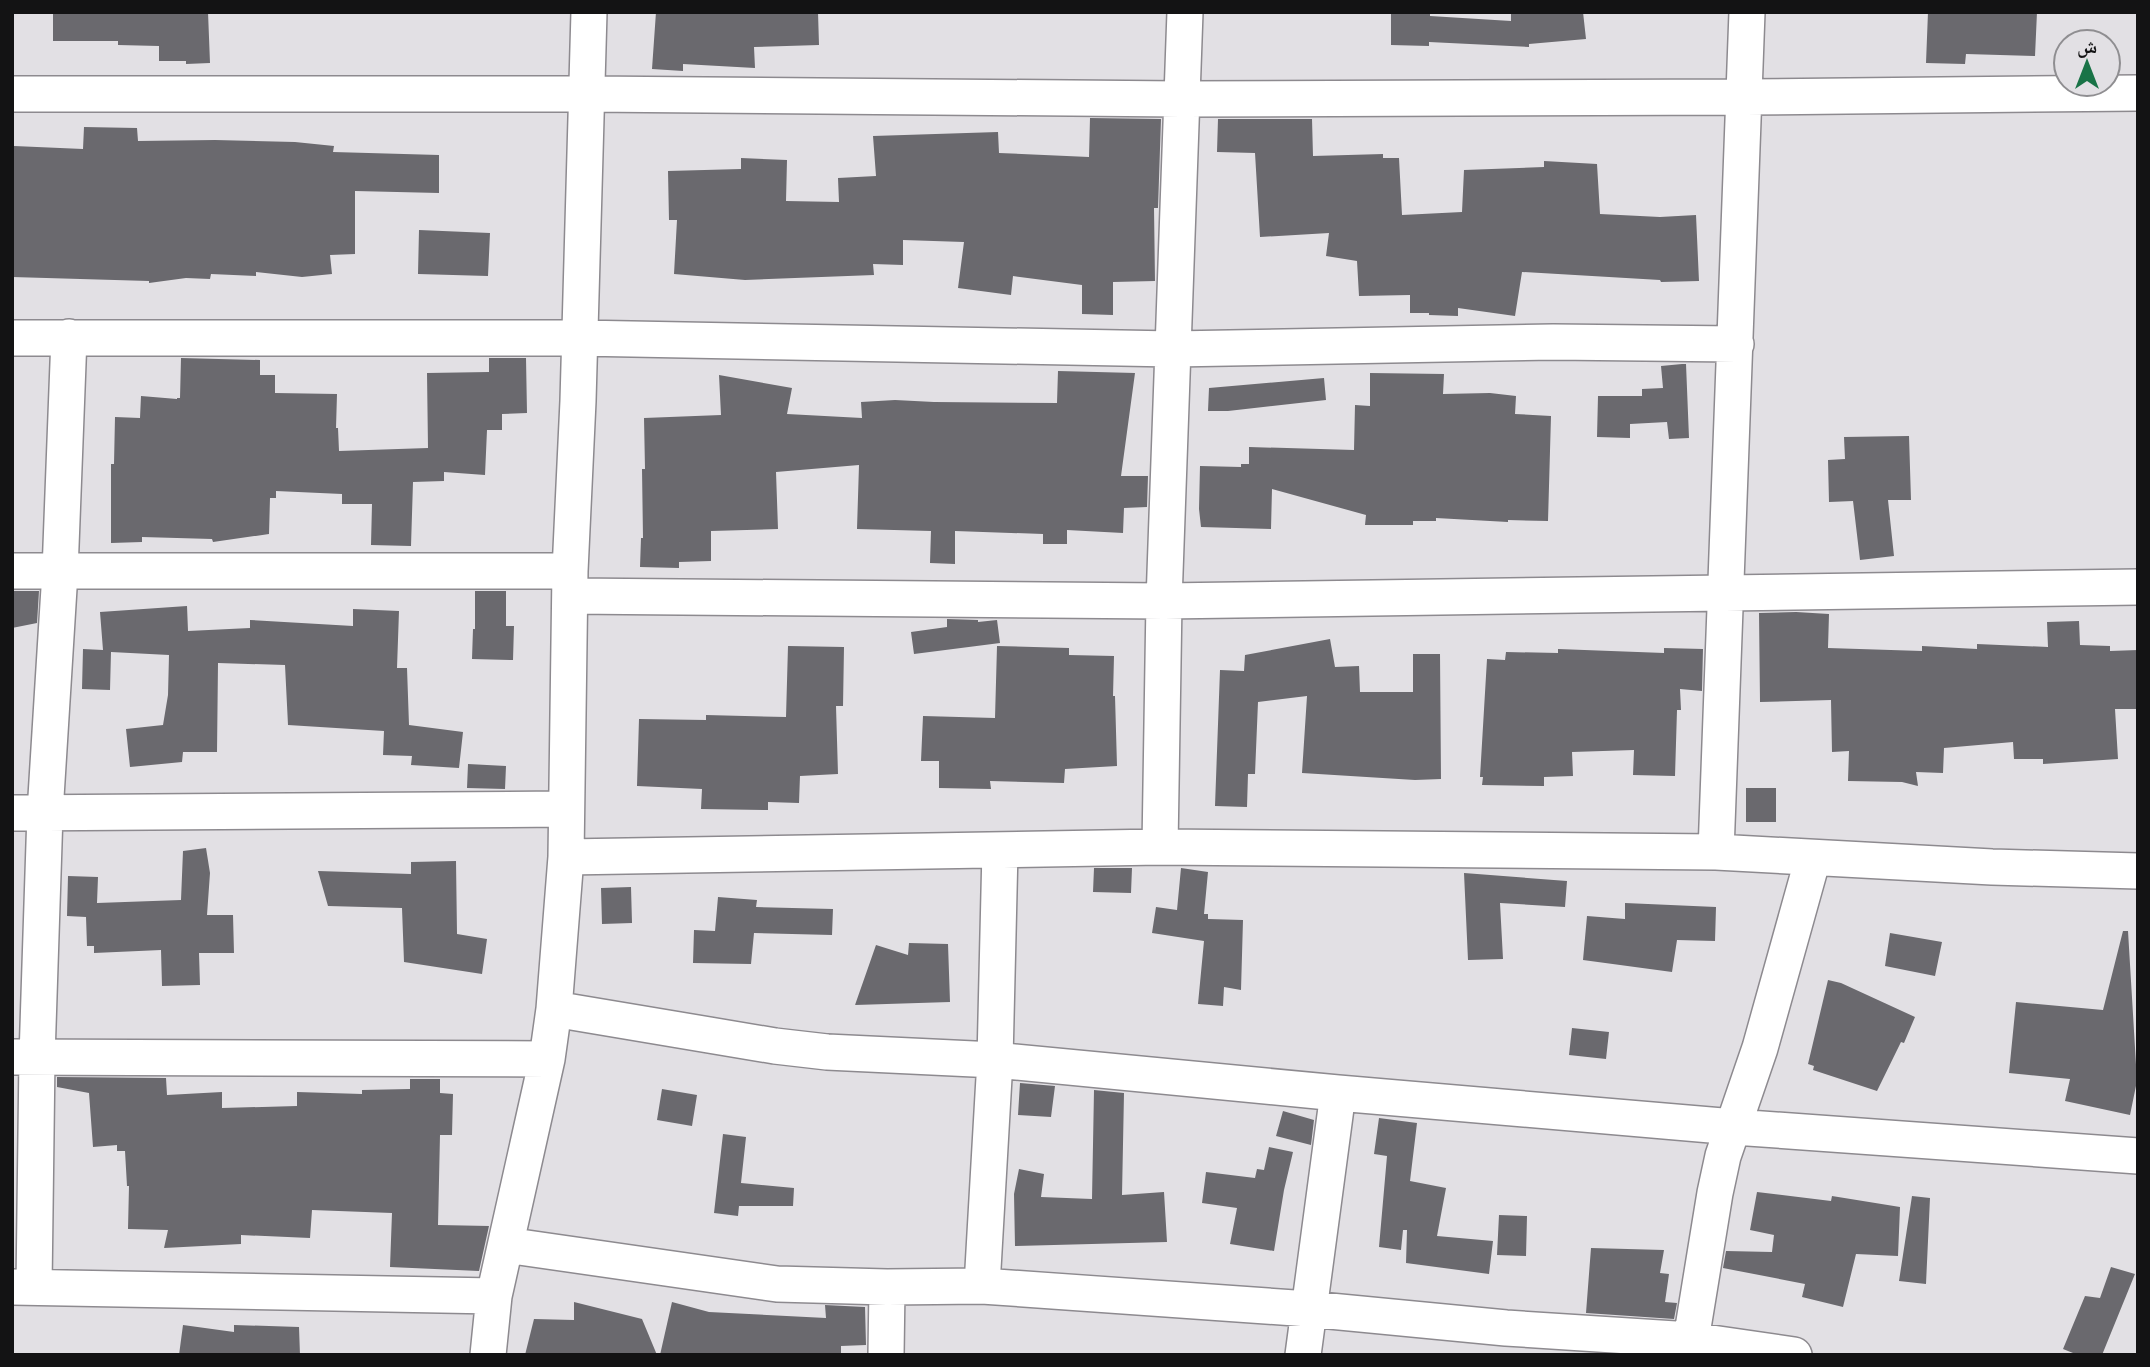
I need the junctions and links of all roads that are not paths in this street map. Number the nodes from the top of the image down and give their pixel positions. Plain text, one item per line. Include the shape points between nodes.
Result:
1 (589, 12) edge
2 (1185, 12) edge
3 (1747, 12) edge
4 (2138, 93) edge
5 (12, 94) edge
6 (588, 94) junction
7 (1745, 97) junction
8 (1181, 99) junction
9 (69, 337) junction
10 (12, 338) edge
11 (579, 338) junction
12 (1736, 344) junction
13 (1173, 349) junction
14 (12, 571) edge
15 (60, 572) junction
16 (571, 584) junction
17 (2138, 587) edge
18 (1725, 592) junction
19 (1164, 601) junction
20 (565, 809) junction
21 (29, 813) edge
22 (1160, 847) junction
23 (1000, 850) junction
24 (1716, 852) junction
25 (566, 857) junction
26 (1813, 858) junction
27 (2138, 871) edge
28 (554, 1009) junction
29 (25, 1057) edge
30 (547, 1059) junction
31 (995, 1060) junction
32 (1338, 1093) junction
33 (1734, 1127) junction
34 (2138, 1156) edge
35 (506, 1245) junction
36 (982, 1286) junction
37 (23, 1287) edge
38 (887, 1287) junction
39 (494, 1296) junction
40 (1309, 1309) junction
41 (1691, 1340) junction
42 (488, 1355) edge
43 (886, 1355) edge
44 (1303, 1355) edge
45 (1794, 1355) edge

1 - 6 street
2 - 8 street
3 - 7 street
4 - 7 street
5 - 6 street
6 - 8 street
6 - 11 street
7 - 8 street
7 - 12 street
8 - 13 street
9 - 10 street
9 - 11 street
9 - 15 street
11 - 13 street
11 - 16 street
12 - 13 street via 1553,342
12 - 18 street
13 - 19 street
14 - 15 street
15 - 16 street
15 - 21 street
16 - 19 street
16 - 20 street
17 - 18 street
18 - 19 street
18 - 24 street
19 - 22 street
20 - 21 street
20 - 25 street
21 - 29 street
22 - 23 street
22 - 24 street
23 - 25 street
23 - 31 street
24 - 26 street
25 - 28 street
26 - 27 street
26 - 33 street
28 - 30 street
28 - 31 street via 775,1046
29 - 30 street
29 - 37 street
30 - 35 street
31 - 32 street
31 - 36 street
32 - 33 street
32 - 40 street
33 - 34 street
33 - 41 street via 1715,1193
35 - 38 street via 777,1284
35 - 39 street
36 - 38 street
36 - 40 street
37 - 39 street
38 - 43 street
39 - 42 street
40 - 41 street
40 - 44 street
41 - 45 street

